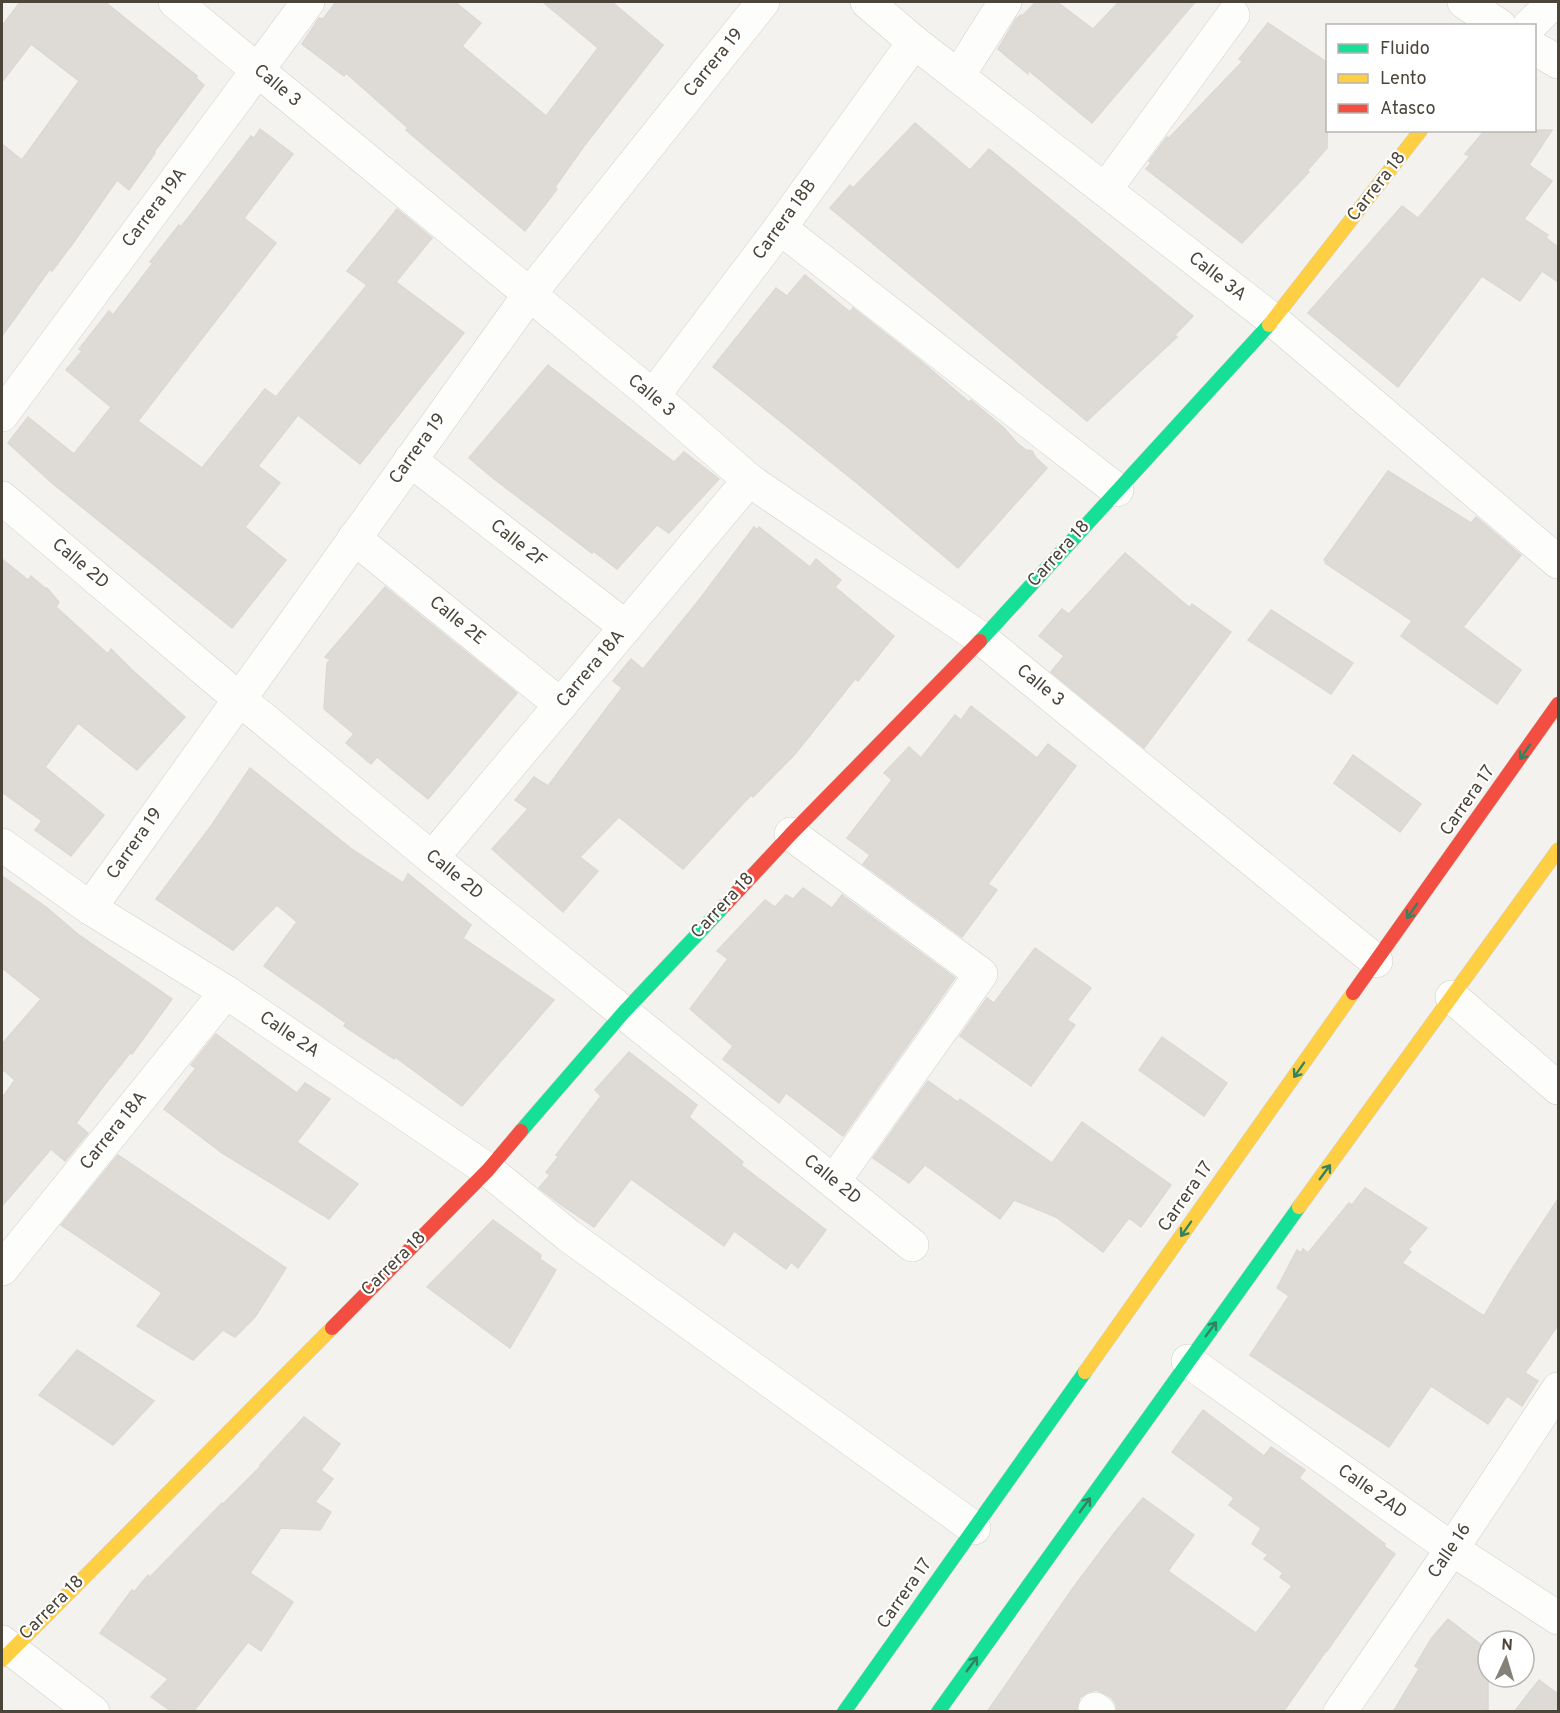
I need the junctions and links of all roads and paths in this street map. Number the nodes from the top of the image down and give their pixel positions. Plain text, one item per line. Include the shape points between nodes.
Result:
1 (175, 2) edge
2 (308, 2) edge
3 (763, 2) edge
4 (867, 2) edge
5 (1005, 2) edge
6 (1554, 2) edge
7 (1233, 15) dead end
8 (1531, 24) edge
9 (914, 42) junction
10 (1536, 49) edge
11 (1558, 62) edge
12 (258, 70) junction
13 (958, 76) junction
14 (1419, 132) edge
15 (1105, 190) junction
16 (780, 228) junction
17 (529, 295) junction
18 (1273, 320) junction
19 (653, 396) junction
20 (2, 414) edge
21 (410, 460) junction
22 (749, 480) junction
23 (1117, 490) junction
24 (2, 498) edge
25 (354, 538) junction
26 (1558, 562) edge
27 (626, 627) junction
28 (982, 639) junction
29 (238, 698) junction
30 (1558, 704) edge
31 (561, 705) junction
32 (790, 834) junction
33 (2, 845) edge
34 (1558, 850) edge
35 (432, 858) junction
36 (90, 908) junction
37 (1376, 961) junction
38 (226, 992) junction
39 (1452, 997) junction
40 (624, 1012) junction
41 (1558, 1088) edge
42 (488, 1170) junction
43 (834, 1181) junction
44 (912, 1245) dead end
45 (2, 1269) edge
46 (1188, 1361) junction
47 (1558, 1389) edge
48 (974, 1528) junction
49 (1452, 1549) junction
50 (1558, 1618) edge
51 (5, 1650) edge
52 (93, 1712) edge
53 (843, 1712) edge
54 (938, 1712) edge
55 (1340, 1712) edge

1 - 12 street, Calle 3
2 - 12 street, Carrera 19A
3 - 17 street, Carrera 19
4 - 9 street, Calle 3A
5 - 13 street
6 - 8 street
7 - 15 street
9 - 13 street, Calle 3A
9 - 16 street, Carrera 18B
10 - 11 street
12 - 17 street, Calle 3
12 - 20 street, Carrera 19A
13 - 15 street, Calle 3A
14 - 18 street, Carrera 18
15 - 18 street, Calle 3A
16 - 19 street, Carrera 18B
16 - 23 street
17 - 19 street, Calle 3
17 - 21 street, Carrera 19
18 - 23 street, Carrera 18
18 - 26 street, Calle 3A
19 - 22 street, Calle 3
21 - 25 street, Carrera 19
21 - 27 street, Calle 2F
22 - 27 street, Carrera 18A
22 - 28 street, Calle 3
23 - 28 street, Carrera 18
24 - 29 street, Calle 2D
25 - 29 street, Carrera 19
25 - 31 street, Calle 2E
27 - 31 street, Carrera 18A
28 - 32 street, Carrera 18
28 - 37 street, Calle 3
29 - 35 street, Calle 2D
29 - 36 street, Carrera 19
30 -> 37 street, Carrera 17
31 - 35 street, Carrera 18A
32 - 40 street, Carrera 18
32 - 43 street via 981,974
33 - 36 street, Calle 2A
34 - 39 street
35 - 40 street, Calle 2D
36 - 38 street, Calle 2A
37 -> 48 street, Carrera 17
38 - 42 street, Calle 2A
38 - 45 street, Carrera 18A
39 - 41 street
46 -> 39 street
40 - 42 street, Carrera 18
40 - 43 street, Calle 2D
42 - 48 street, Calle 2A via 569,1236
42 - 51 street, Carrera 18
43 - 44 street, Calle 2D
46 - 49 street, Calle 2AD
54 -> 46 street
47 - 49 street, Calle 16
48 - 53 street, Carrera 17
49 - 50 street, Calle 2AD
49 - 55 street, Calle 16
51 - 52 street

